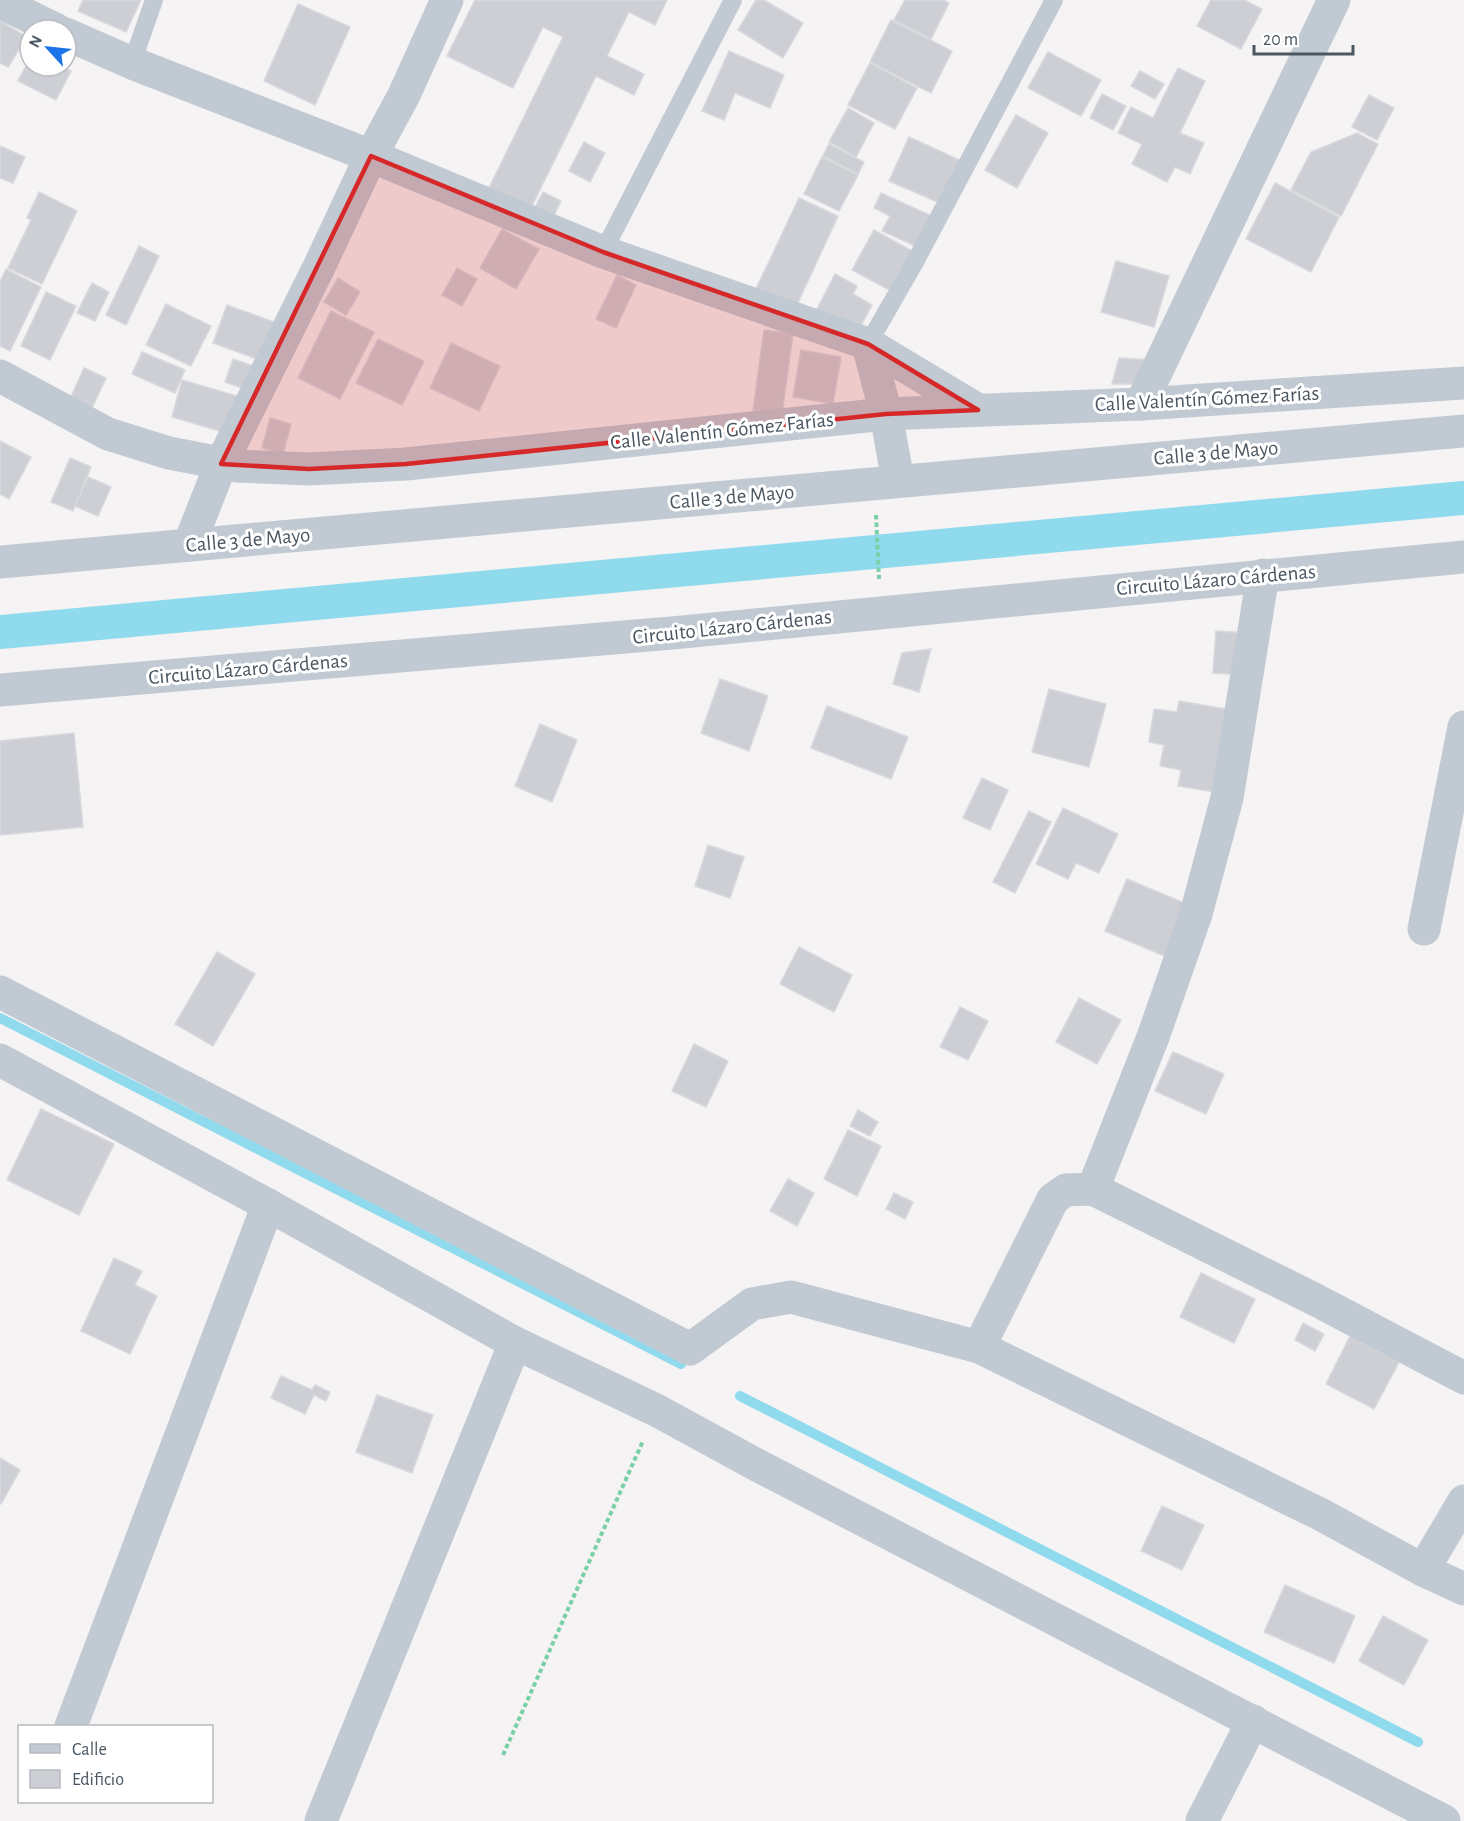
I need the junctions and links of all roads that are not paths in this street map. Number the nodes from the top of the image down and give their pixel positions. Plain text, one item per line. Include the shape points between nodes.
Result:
1 (154, 0) edge
2 (447, 0) edge
3 (733, 0) edge
4 (1054, 0) edge
5 (1334, 0) edge
6 (0, 2) edge
7 (33, 18) edge
8 (78, 39) edge
9 (132, 63) junction
10 (371, 156) junction
11 (603, 252) junction
12 (868, 344) junction
13 (0, 376) edge
14 (1464, 382) edge
15 (1141, 404) junction
16 (978, 410) junction
17 (886, 414) junction
18 (1464, 431) edge
19 (221, 464) junction
20 (898, 481) junction
21 (189, 545) junction
22 (1464, 557) edge
23 (0, 562) edge
24 (1263, 575) junction
25 (0, 690) edge
26 (1464, 727) edge
27 (1424, 929) dead end
28 (0, 992) edge
29 (0, 1060) edge
30 (1093, 1189) junction
31 (268, 1205) junction
32 (515, 1343) junction
33 (979, 1347) junction
34 (1464, 1378) edge
35 (1464, 1501) edge
36 (1423, 1570) junction
37 (1464, 1589) edge
38 (1253, 1721) junction
39 (71, 1725) edge
40 (321, 1821) edge
41 (1202, 1821) edge
42 (1444, 1821) edge

1 - 9 lane
2 - 10 street via 404,96
3 - 11 lane
4 - 12 lane
5 - 15 street
6 - 7 street
8 - 9 street
9 - 10 street
10 - 11 street
10 - 19 street
11 - 12 street
12 - 16 street
12 - 17 street
13 - 19 street, Calle Valentín Gómez Farías via 108,434
14 - 15 street, Calle Valentín Gómez Farías
15 - 16 street, Calle Valentín Gómez Farías
16 - 17 street, Calle Valentín Gómez Farías
17 - 19 street, Calle Valentín Gómez Farías via 406,464 309,469
17 - 20 street
18 - 20 street, Calle 3 de Mayo
19 - 21 street
20 - 21 street, Calle 3 de Mayo
21 - 23 street, Calle 3 de Mayo
22 - 24 street, Circuito Lázaro Cárdenas
24 - 25 street, Circuito Lázaro Cárdenas via 672,633
24 - 30 street via 1227,798 1196,914
26 - 27 street
28 - 33 street via 690,1348 752,1304 792,1297
29 - 31 street
30 - 33 street via 1066,1190 1053,1199
30 - 34 street
31 - 32 street
31 - 39 street
32 - 38 street via 656,1410
32 - 40 street
33 - 36 street via 1320,1514
35 - 36 street
36 - 37 street
38 - 41 street
38 - 42 street

